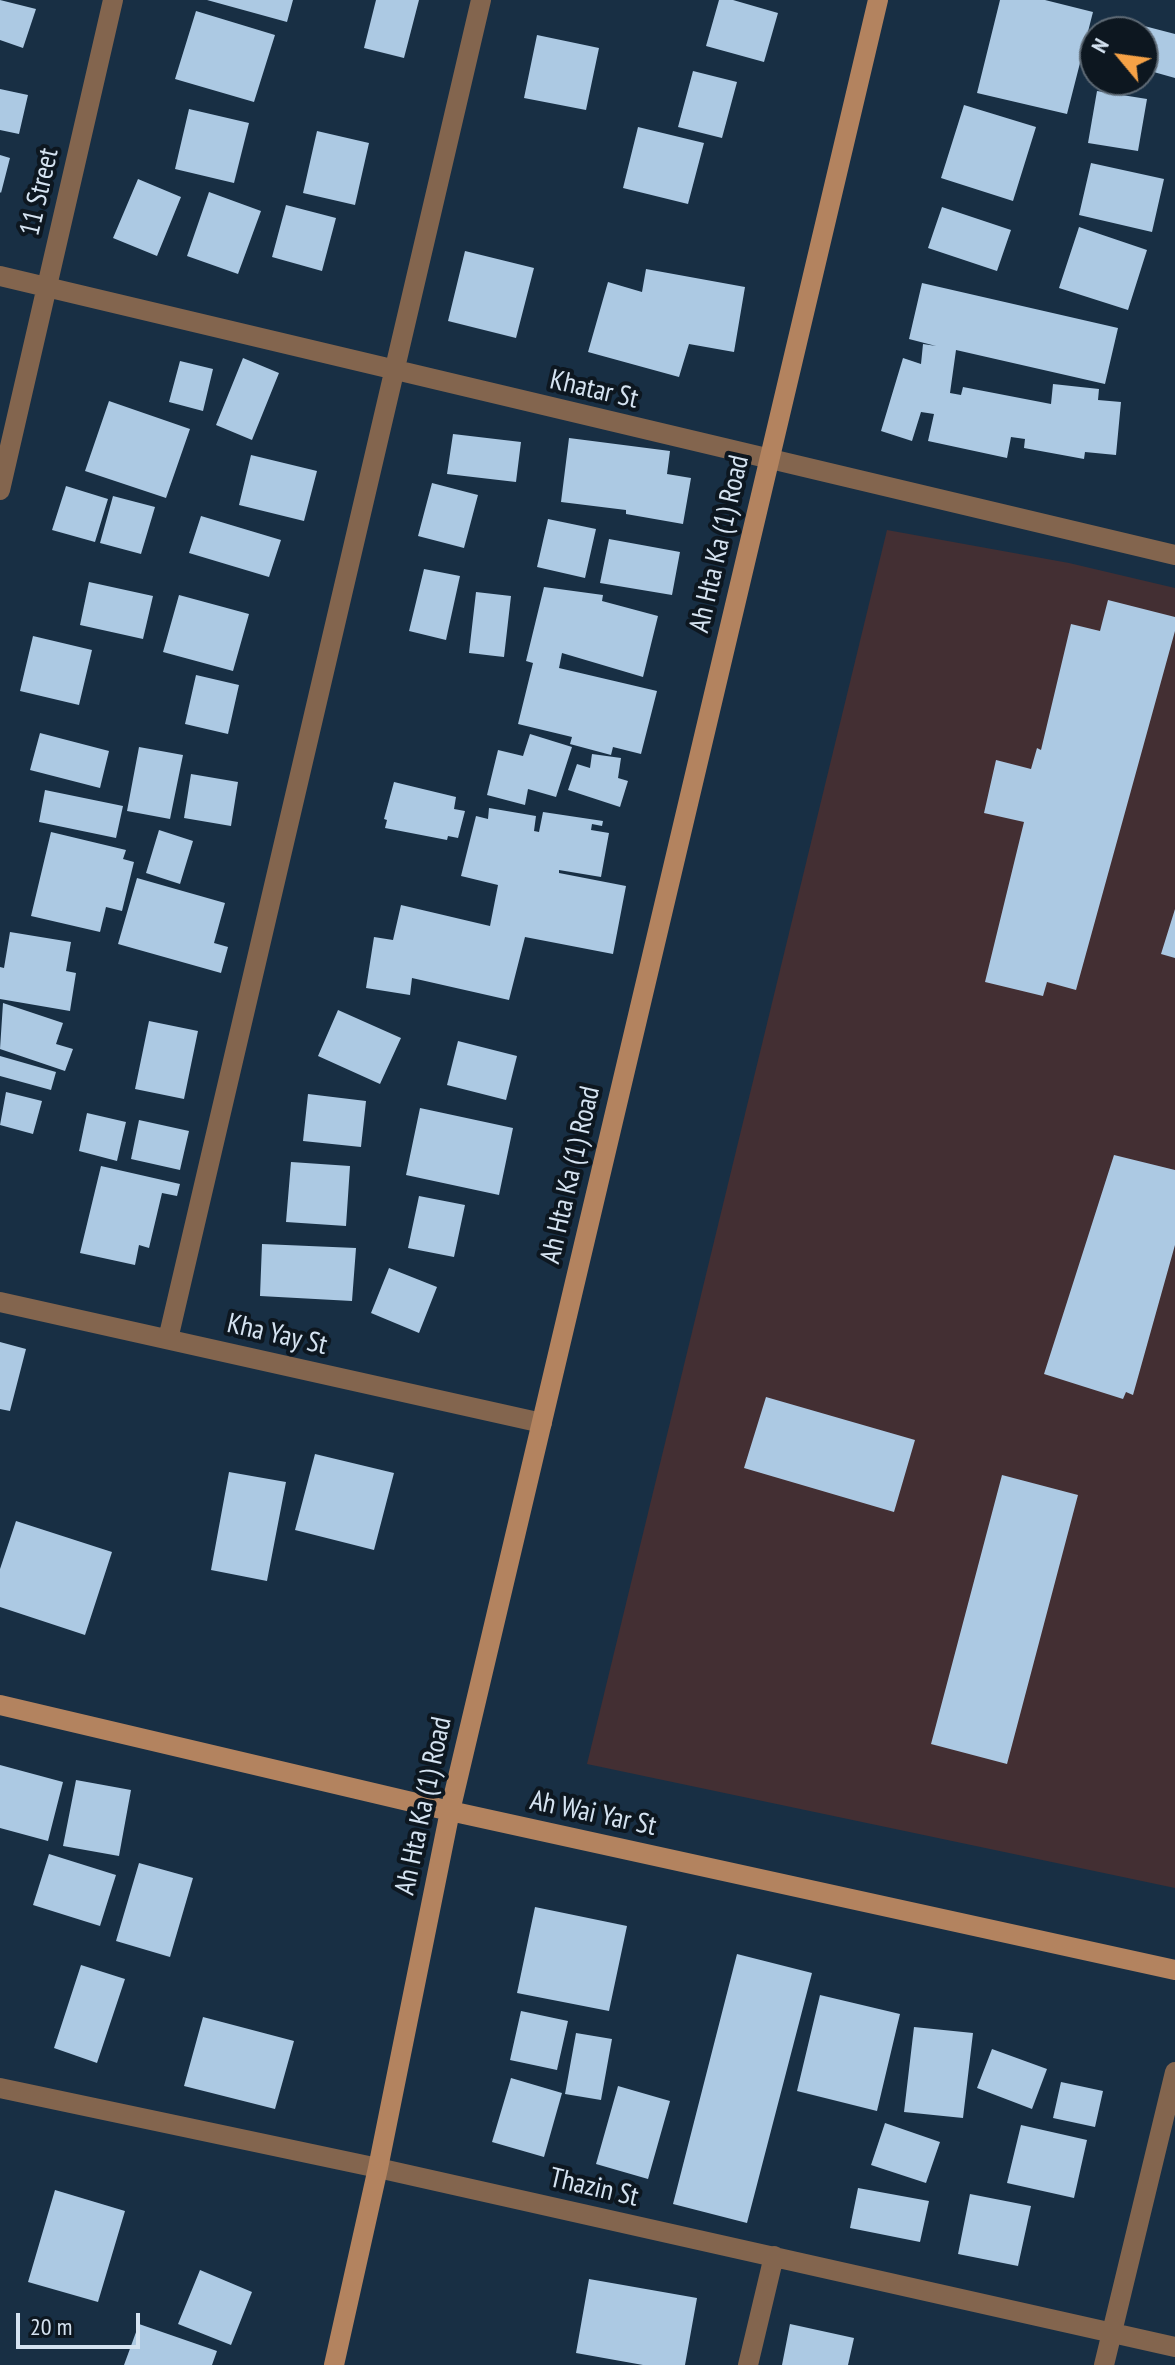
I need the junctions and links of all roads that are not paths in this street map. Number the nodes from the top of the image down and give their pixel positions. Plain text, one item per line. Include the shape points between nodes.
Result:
1 (113, 0) edge
2 (481, 0) edge
3 (878, 0) edge
4 (0, 276) edge
5 (46, 287) junction
6 (394, 371) junction
7 (769, 461) junction
8 (0, 490) edge
9 (1174, 551) edge
10 (0, 1302) edge
11 (168, 1339) junction
12 (542, 1423) junction
13 (0, 1705) edge
14 (450, 1811) junction
15 (1175, 1970) edge
16 (1175, 2072) edge
17 (0, 2088) edge
18 (378, 2168) junction
19 (774, 2256) junction
20 (1112, 2332) junction
21 (1175, 2347) edge
22 (334, 2365) edge
23 (748, 2365) edge
24 (1104, 2365) edge

1 - 5 street, 11 Street
2 - 6 street
3 - 7 street, Ah Hta Ka (1) Road
4 - 5 street, Khatar St
5 - 6 street, Khatar St
5 - 8 street, 11 Street
6 - 7 street, Khatar St
6 - 11 street
7 - 9 street, Khatar St
7 - 12 street, Ah Hta Ka (1) Road
10 - 11 street, Kha Yay St
11 - 12 street, Kha Yay St
12 - 14 street, Ah Hta Ka (1) Road
13 - 14 street, Ah Wai Yar St
14 - 15 street, Ah Wai Yar St
14 - 18 street, Ah Hta Ka (1) Road
16 - 20 street
17 - 18 street, Thazin St
18 - 19 street, Thazin St
18 - 22 street, Ah Hta Ka (1) Road
19 - 20 street, Thazin St
19 - 23 street
20 - 21 street, Thazin St
20 - 24 street

